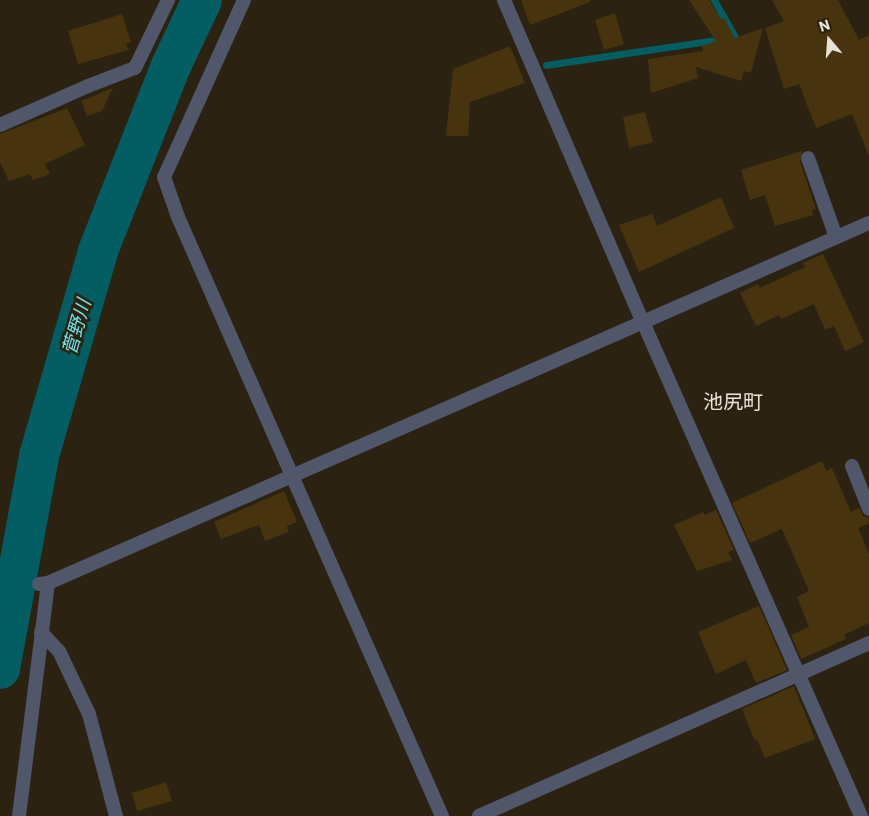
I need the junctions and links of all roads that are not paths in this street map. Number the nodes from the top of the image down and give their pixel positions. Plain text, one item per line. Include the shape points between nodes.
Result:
1 (168, 0) edge
2 (244, 0) edge
3 (504, 0) edge
4 (0, 126) edge
5 (808, 158) dead end
6 (869, 223) edge
7 (836, 237) junction
8 (643, 322) junction
9 (852, 466) dead end
10 (293, 476) junction
11 (869, 509) edge
12 (42, 632) junction
13 (869, 643) edge
14 (800, 674) junction
15 (19, 816) edge
16 (116, 816) edge
17 (442, 816) edge
18 (479, 816) edge
19 (861, 816) edge

1 - 4 street via 135,68
2 - 10 street via 164,177 178,217
3 - 8 street
5 - 7 street
6 - 7 street
7 - 8 street
8 - 10 street
8 - 14 street
9 - 11 street
10 - 12 street via 44,584
10 - 17 street
12 - 15 street
12 - 16 street via 60,651 89,714
13 - 14 street
14 - 18 street
14 - 19 street

